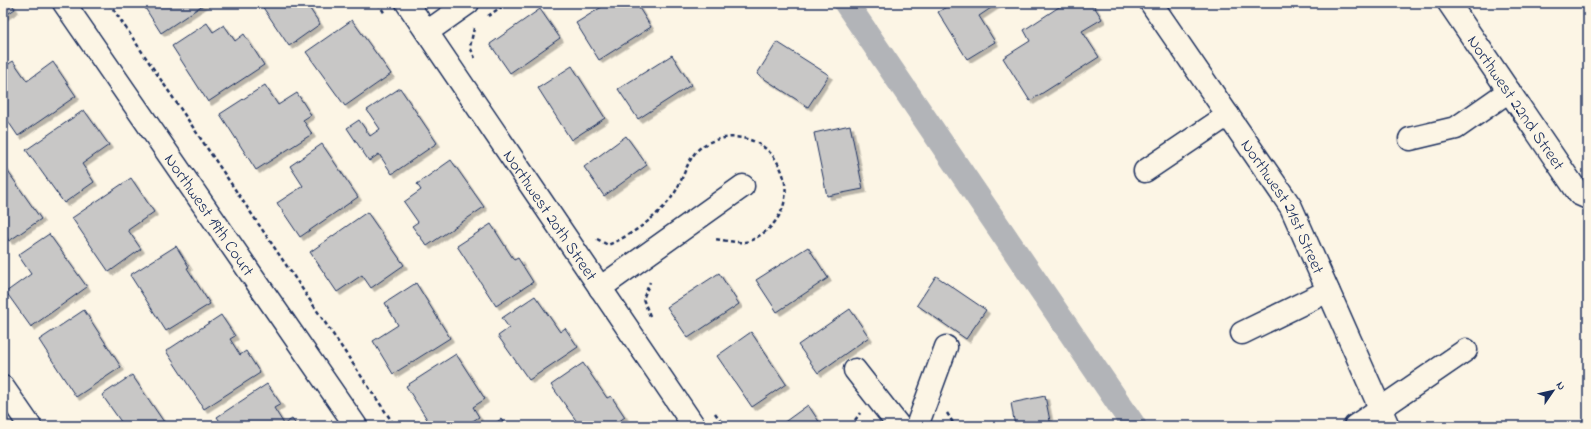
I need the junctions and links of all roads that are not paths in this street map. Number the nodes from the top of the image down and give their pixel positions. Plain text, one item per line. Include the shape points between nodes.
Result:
1 (64, 3) edge
2 (408, 3) edge
3 (468, 3) edge
4 (1150, 3) edge
5 (1449, 3) edge
6 (427, 32) junction
7 (1509, 91) junction
8 (1228, 115) junction
9 (1410, 139) dead end
10 (1145, 171) dead end
11 (743, 186) dead end
12 (1588, 201) edge
13 (600, 288) junction
14 (1328, 291) junction
15 (1242, 333) dead end
16 (946, 348) dead end
17 (1466, 350) dead end
18 (855, 370) dead end
19 (5, 396) edge
20 (1384, 417) edge
21 (30, 426) edge
22 (356, 426) edge
23 (694, 426) edge
24 (899, 426) edge
25 (917, 426) edge
26 (1355, 426) edge

1 - 22 street, Northwest 19th Court
2 - 6 street, Northwest 20th Street
3 - 6 street
4 - 8 street, Northwest 21st Street
5 - 7 street, Northwest 22nd Street
6 - 13 street, Northwest 20th Street
7 - 9 street via 1456,128
7 - 12 street, Northwest 22nd Street via 1579,194
8 - 10 street
8 - 14 street, Northwest 21st Street via 1291,207
11 - 13 street
13 - 23 street, Northwest 20th Street
14 - 15 street
14 - 20 street, Northwest 21st Street
16 - 25 street
17 - 20 street
18 - 24 street
19 - 21 street
20 - 26 street

